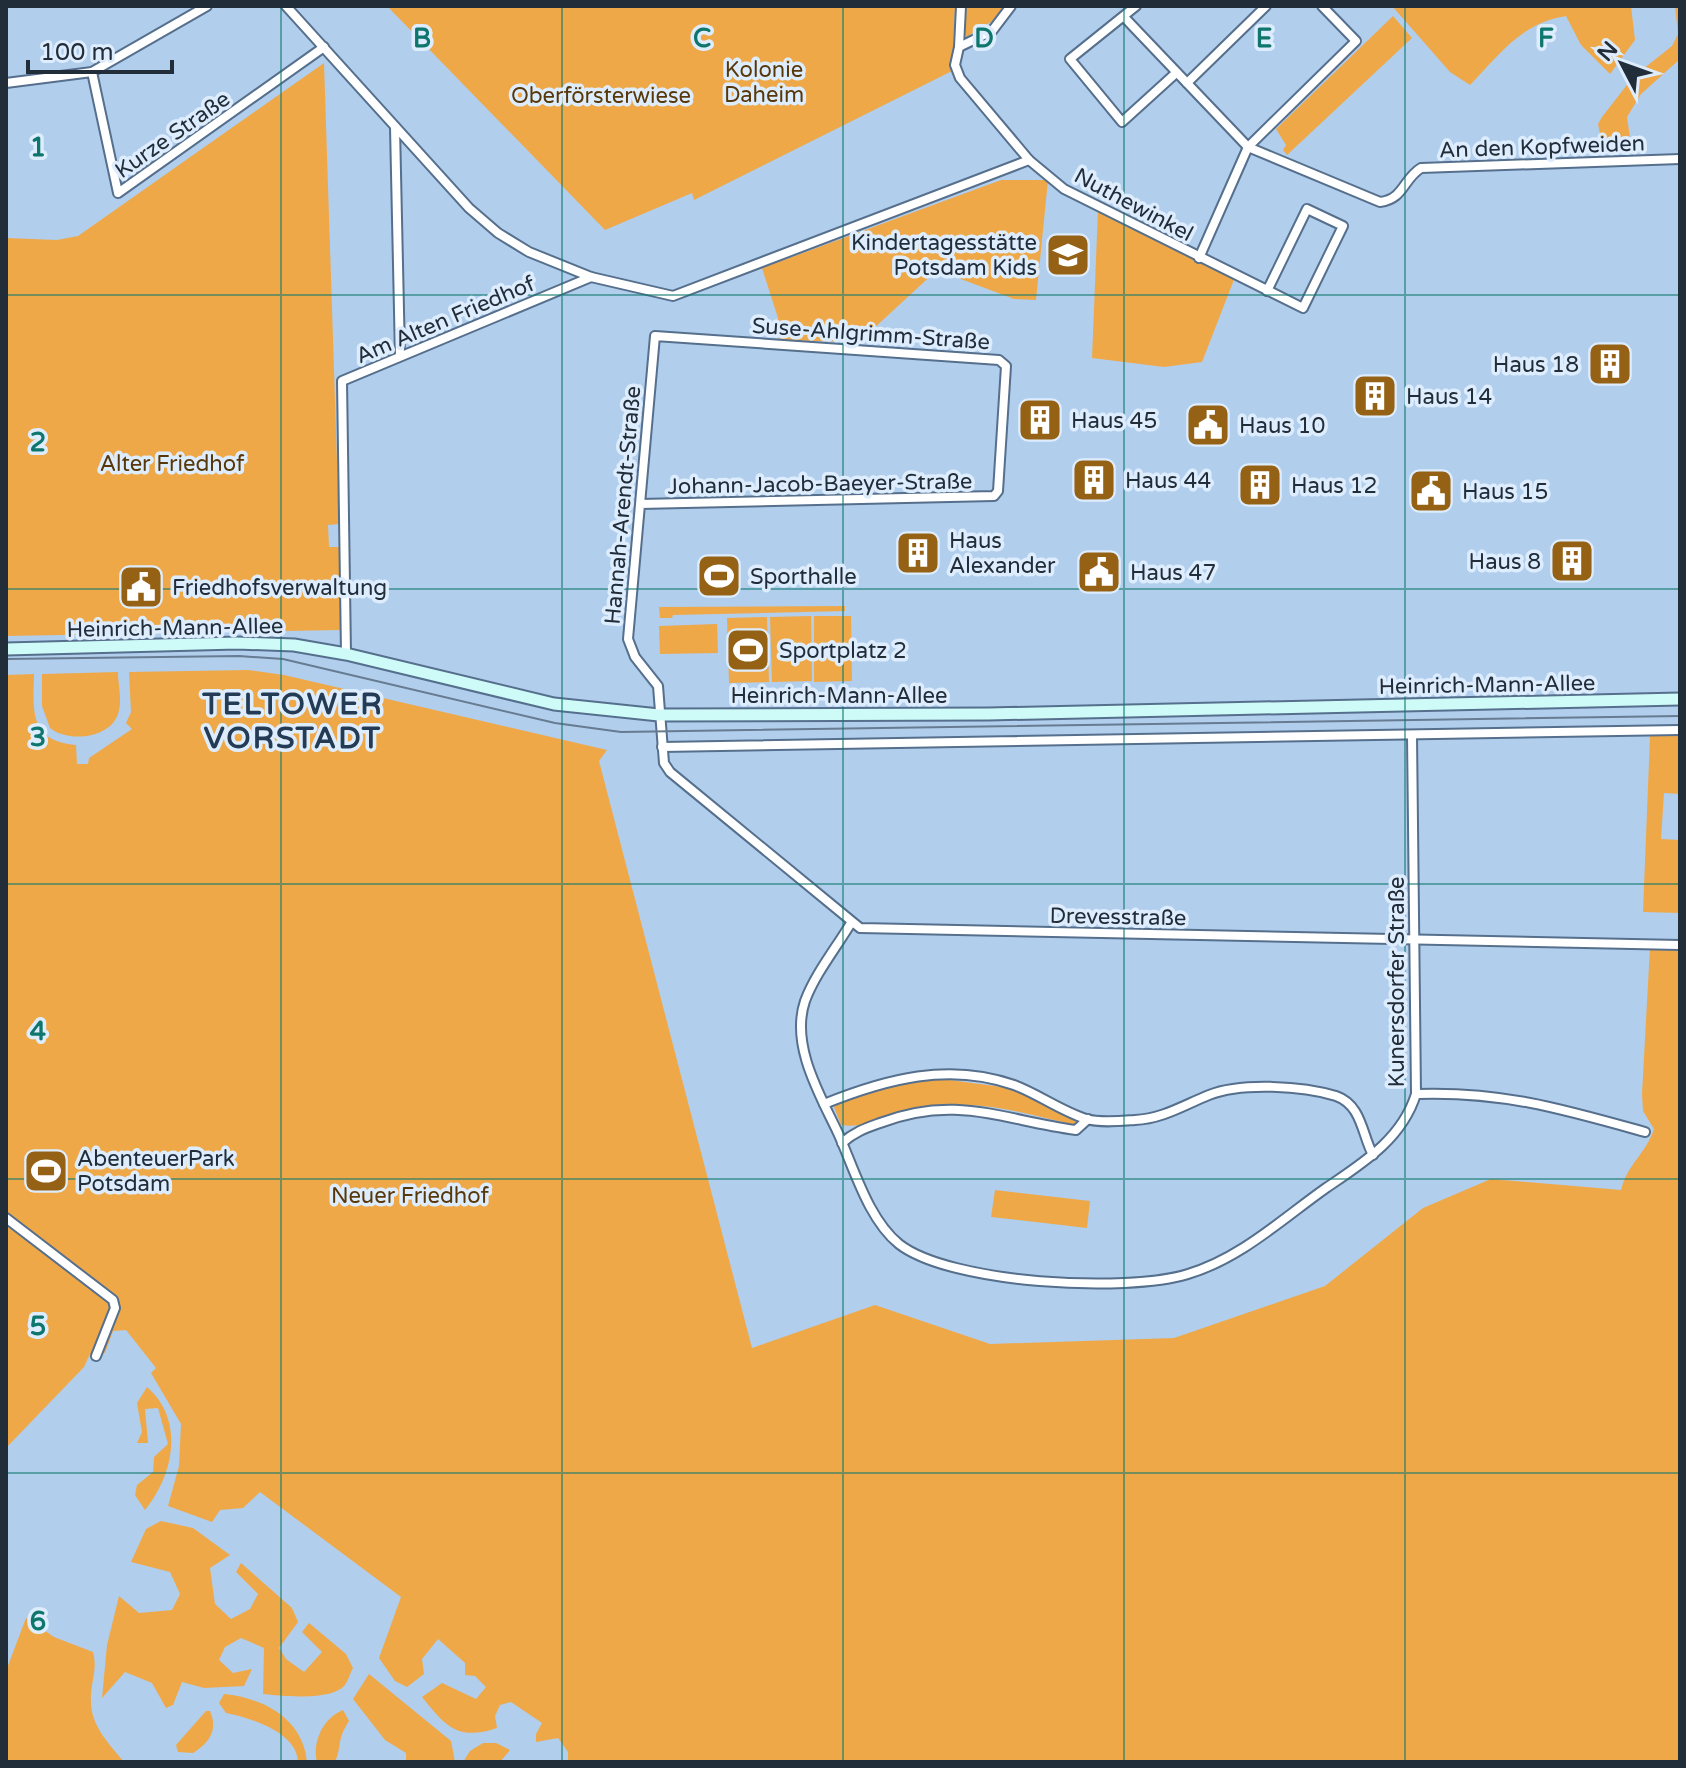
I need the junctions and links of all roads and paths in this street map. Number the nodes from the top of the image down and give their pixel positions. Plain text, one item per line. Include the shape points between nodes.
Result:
1 (207, 6) edge
2 (286, 6) edge
3 (961, 6) edge
4 (1011, 6) edge
5 (1136, 6) edge
6 (1266, 6) edge
7 (1322, 6) edge
8 (1124, 17) junction
9 (324, 47) junction
10 (959, 47) junction
11 (92, 72) junction
12 (1176, 73) junction
13 (6, 83) edge
14 (1187, 83) junction
15 (395, 126) junction
16 (1248, 147) junction
17 (1680, 159) edge
18 (1029, 160) junction
19 (1199, 258) junction
20 (591, 277) junction
21 (1267, 291) junction
22 (655, 336) joint
23 (400, 356) junction
24 (998, 491) joint
25 (640, 504) junction
26 (6, 649) edge
27 (346, 654) junction
28 (1680, 699) edge
29 (659, 715) junction
30 (1680, 730) edge
31 (1412, 735) junction
32 (662, 747) junction
33 (851, 923) junction
34 (1415, 941) junction
35 (1680, 945) edge
36 (1416, 1094) junction
37 (824, 1104) junction
38 (1088, 1119) junction
39 (1645, 1132) dead end
40 (842, 1143) junction
41 (1373, 1155) junction
42 (6, 1218) edge
43 (96, 1356) dead end

1 - 11 street
2 - 9 street
3 - 10 street, Nuthewinkel
4 - 10 street via 992,31
5 - 8 street
6 - 14 street
7 - 16 street via 1356,41
8 - 12 street, An den Kopfweiden
8 - 12 street via 1070,59 1122,122
9 - 11 street, Kurze Straße via 118,193
9 - 15 street
10 - 18 street, Nuthewinkel via 955,65 960,78
11 - 13 street
12 - 14 street, An den Kopfweiden
14 - 16 street, An den Kopfweiden
15 - 20 street via 498,233
15 - 23 street
16 - 17 street, An den Kopfweiden via 1380,202 1400,195 1421,168
16 - 19 street
18 - 19 street, Nuthewinkel via 1082,200
18 - 20 street via 673,296
19 - 21 street, Nuthewinkel
20 - 23 street, Am Alten Friedhof
21 - 21 street, Nuthewinkel via 1307,209 1343,226 1303,308
22 - 24 street, Suse-Ahlgrimm-Straße via 999,360 1006,366
22 - 25 street, Hannah-Arendt-Straße
23 - 27 street, Am Alten Friedhof via 342,381
24 - 25 street, Johann-Jacob-Baeyer-Straße via 988,498
25 - 29 street, Hannah-Arendt-Straße via 628,639 658,686
26 - 27 main road, Heinrich-Mann-Allee via 237,643
27 - 29 main road, Heinrich-Mann-Allee via 554,704
28 - 29 main road, Heinrich-Mann-Allee
29 - 32 street
30 - 31 street
31 - 32 street
31 - 34 street, Kunersdorfer Straße
32 - 33 street via 670,772
33 - 34 street, Drevesstraße via 860,928
33 - 37 street, Kunersdorfer Straße via 802,1012 804,1047
34 - 35 street, Drevesstraße
34 - 36 street, Kunersdorfer Straße
36 - 39 street via 1517,1098
36 - 41 street, Kunersdorfer Straße via 1396,1132
37 - 38 street via 886,1082 946,1073 1013,1085
37 - 40 street, Kunersdorfer Straße
38 - 40 street via 1076,1130 972,1108 935,1109 885,1121
38 - 41 street via 1146,1120 1247,1087 1327,1095 1357,1112
40 - 41 street, Kunersdorfer Straße via 878,1218 911,1251 957,1267 1019,1278 1125,1284 1185,1275 1230,1256
42 - 43 street via 113,1300 115,1308

